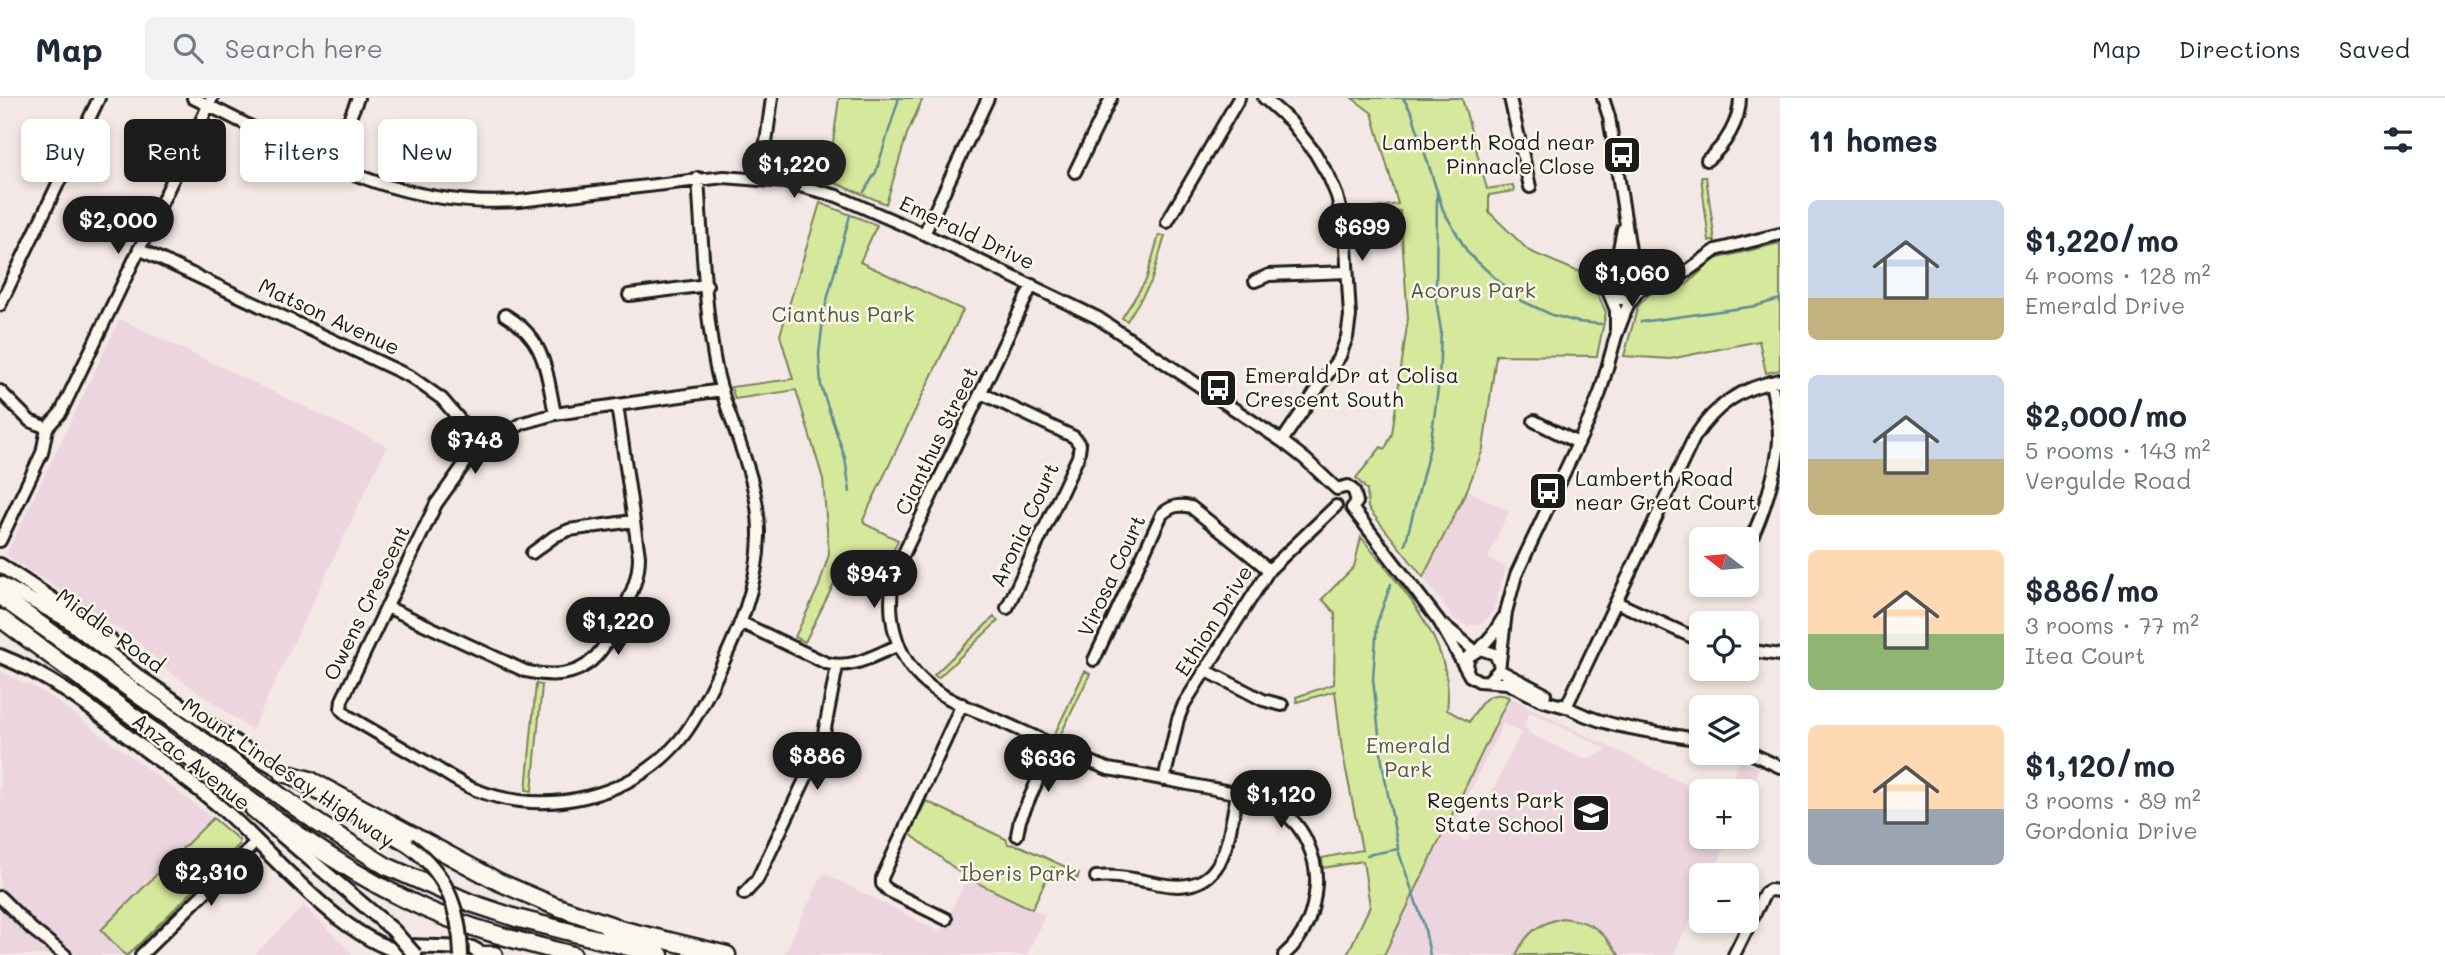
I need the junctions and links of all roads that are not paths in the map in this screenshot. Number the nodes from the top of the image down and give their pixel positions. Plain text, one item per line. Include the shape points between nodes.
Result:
1 (99, 98) edge
2 (193, 98) edge
3 (358, 98) edge
4 (772, 98) edge
5 (988, 98) edge
6 (1111, 98) edge
7 (1239, 98) edge
8 (1264, 98) edge
9 (1510, 98) edge
10 (1603, 98) edge
11 (1611, 98) edge
12 (1740, 98) edge
13 (210, 102) edge
14 (1609, 117) junction
15 (242, 119) edge
16 (349, 119) edge
17 (1707, 160) dead end
18 (1076, 172) dead end
19 (698, 178) junction
20 (364, 179) edge
21 (761, 179) junction
22 (1530, 187) dead end
23 (1167, 222) dead end
24 (1624, 223) junction
25 (924, 234) junction
26 (1780, 234) edge
27 (139, 249) junction
28 (1612, 265) junction
29 (1635, 265) junction
30 (1347, 272) junction
31 (1668, 280) junction
32 (1255, 281) dead end
33 (706, 285) junction
34 (1032, 285) junction
35 (1607, 290) junction
36 (1638, 291) junction
37 (629, 295) dead end
38 (0, 305) edge
39 (505, 314) dead end
40 (1616, 336) junction
41 (1775, 381) edge
42 (722, 390) junction
43 (0, 391) edge
44 (981, 393) junction
45 (617, 405) junction
46 (555, 414) junction
47 (1534, 421) dead end
48 (47, 428) junction
49 (1282, 441) junction
50 (1578, 443) junction
51 (483, 447) junction
52 (1337, 489) junction
53 (1336, 506) junction
54 (1352, 508) junction
55 (634, 521) junction
56 (1757, 527) edge
57 (0, 540) edge
58 (532, 553) dead end
59 (0, 565) edge
60 (1269, 570) junction
61 (0, 583) edge
62 (0, 596) edge
63 (1616, 602) junction
64 (387, 607) junction
65 (1007, 608) dead end
66 (1506, 612) junction
67 (0, 618) edge
68 (1439, 621) junction
69 (742, 623) junction
70 (1689, 635) edge
71 (899, 645) junction
72 (1478, 650) junction
73 (1759, 652) edge
74 (1780, 655) edge
75 (0, 656) edge
76 (1094, 660) dead end
77 (837, 666) junction
78 (1499, 666) junction
79 (1205, 670) junction
80 (1467, 671) junction
81 (1489, 680) junction
82 (163, 691) junction
83 (962, 704) junction
84 (1282, 705) dead end
85 (1566, 707) junction
86 (1689, 738) edge
87 (1053, 745) junction
88 (1759, 757) edge
89 (1780, 766) edge
90 (283, 773) junction
91 (1164, 780) junction
92 (237, 792) junction
93 (1237, 794) junction
94 (1017, 835) dead end
95 (257, 841) junction
96 (1096, 877) dead end
97 (1780, 891) edge
98 (744, 894) dead end
99 (0, 897) edge
100 (471, 903) junction
101 (946, 919) dead end
102 (616, 927) junction
103 (378, 948) edge
104 (65, 955) edge
105 (141, 955) edge
106 (415, 955) edge
107 (464, 955) edge
108 (484, 955) edge
109 (494, 955) edge
110 (573, 955) edge
111 (660, 955) edge
112 (727, 955) edge
113 (1284, 955) edge
114 (1734, 955) edge

1 - 38 street
2 - 13 street, Emerald Drive
3 - 16 street
4 - 21 street
5 - 25 street
6 - 18 street
7 - 23 street
8 - 30 street via 1290,121 1329,177 1343,217
9 - 22 street
10 - 14 street
11 - 14 street
12 - 17 street via 1740,110 1721,150
13 - 15 street, Emerald Drive
13 - 27 street
14 - 24 street
19 - 20 street, Emerald Drive via 519,201 466,201 404,192
19 - 21 street, Emerald Drive
19 - 33 street, Owens Crescent
21 - 25 street, Emerald Drive via 837,196
24 - 28 street
24 - 29 street
25 - 34 street, Emerald Drive
26 - 31 street via 1716,250
27 - 48 street via 61,412
27 - 51 street, Matson Avenue via 411,377 442,399
28 - 29 street via 1622,261
28 - 35 street via 1604,280
29 - 31 street
29 - 36 street via 1642,278
30 - 32 street via 1269,275
30 - 49 street via 1350,316 1340,356
31 - 36 street
33 - 37 street
33 - 42 street, Owens Crescent
34 - 44 street, Cianthus Street
34 - 49 street, Emerald Drive via 1119,330
35 - 36 street via 1621,299
35 - 40 street via 1616,310
36 - 40 street
39 - 46 street via 537,343
40 - 50 street via 1600,393
41 - 56 street via 1778,453
41 - 63 street via 1734,395 1704,422
42 - 45 street, Owens Crescent
42 - 69 street, Owens Crescent via 752,479 759,535 755,576
43 - 48 street via 30,421
44 - 65 street, Aronia Court via 1073,437 1080,445
44 - 71 street, Cianthus Street via 895,572 889,609
45 - 46 street, Owens Crescent
45 - 55 street
46 - 51 street, Owens Crescent via 523,423
47 - 50 street
48 - 57 street via 42,453
49 - 52 street, Emerald Drive
50 - 66 street via 1524,558
51 - 64 street, Owens Crescent via 436,504
52 - 53 street
52 - 54 street via 1348,486 1354,491 1357,498
53 - 54 street
53 - 60 street, Ethion Drive
54 - 68 street
55 - 58 street via 569,530
55 - 64 street via 639,571 634,589 606,647 576,670 541,675 525,671
59 - 82 main road, Mount Lindesay Highway via 85,621
60 - 76 street, Virosa Court via 1191,507 1171,507 1162,514
60 - 79 street, Ethion Drive
61 - 82 main road, Middle Road via 67,620
62 - 100 highway, Mount Lindesay Highway via 339,837 405,875
63 - 70 street
63 - 85 street
64 - 69 street, Owens Crescent via 341,709 468,786 529,802 599,794 623,785 663,758 697,716
66 - 72 street
66 - 78 street
67 - 92 highway, Mount Lindesay Highway
68 - 72 street
68 - 80 street
69 - 77 street
71 - 77 street
71 - 83 street, Cianthus Street via 927,684
72 - 78 street via 1490,651
72 - 80 street via 1468,657
73 - 74 street
75 - 95 main road, Anzac Avenue via 70,692 213,801
77 - 98 street via 822,744 757,880
78 - 81 street
78 - 85 street
79 - 84 street
79 - 91 street, Ethion Drive via 1178,719
80 - 81 street via 1479,681
81 - 85 street via 1507,682
82 - 90 main road, Middle Road
83 - 87 street, Cianthus Street
83 - 101 street via 882,878 889,891
85 - 86 street via 1608,722
87 - 91 street, Cianthus Street via 1108,769
87 - 94 street
88 - 89 street
90 - 102 highway via 310,780 499,882
90 - 107 main road, Middle Road, bridge via 408,845 439,874 450,893
91 - 93 street, Cianthus Street
92 - 106 main road, bridge via 252,811 393,929
92 - 110 highway, Mount Lindesay Highway via 339,864 413,903 481,930
93 - 96 street via 1224,856 1209,878 1183,887 1113,875
93 - 113 street, Cianthus Street via 1281,810 1295,822 1311,849 1316,881 1311,918
95 - 103 main road, Anzac Avenue via 344,923
95 - 105 street
97 - 114 street via 1765,893
99 - 104 street
100 - 102 highway via 487,901
100 - 111 highway, Mount Lindesay Highway
102 - 112 highway
103 - 106 main road, Anzac Avenue
103 - 108 main road, Anzac Avenue via 472,948
107 - 108 main road
108 - 109 highway

